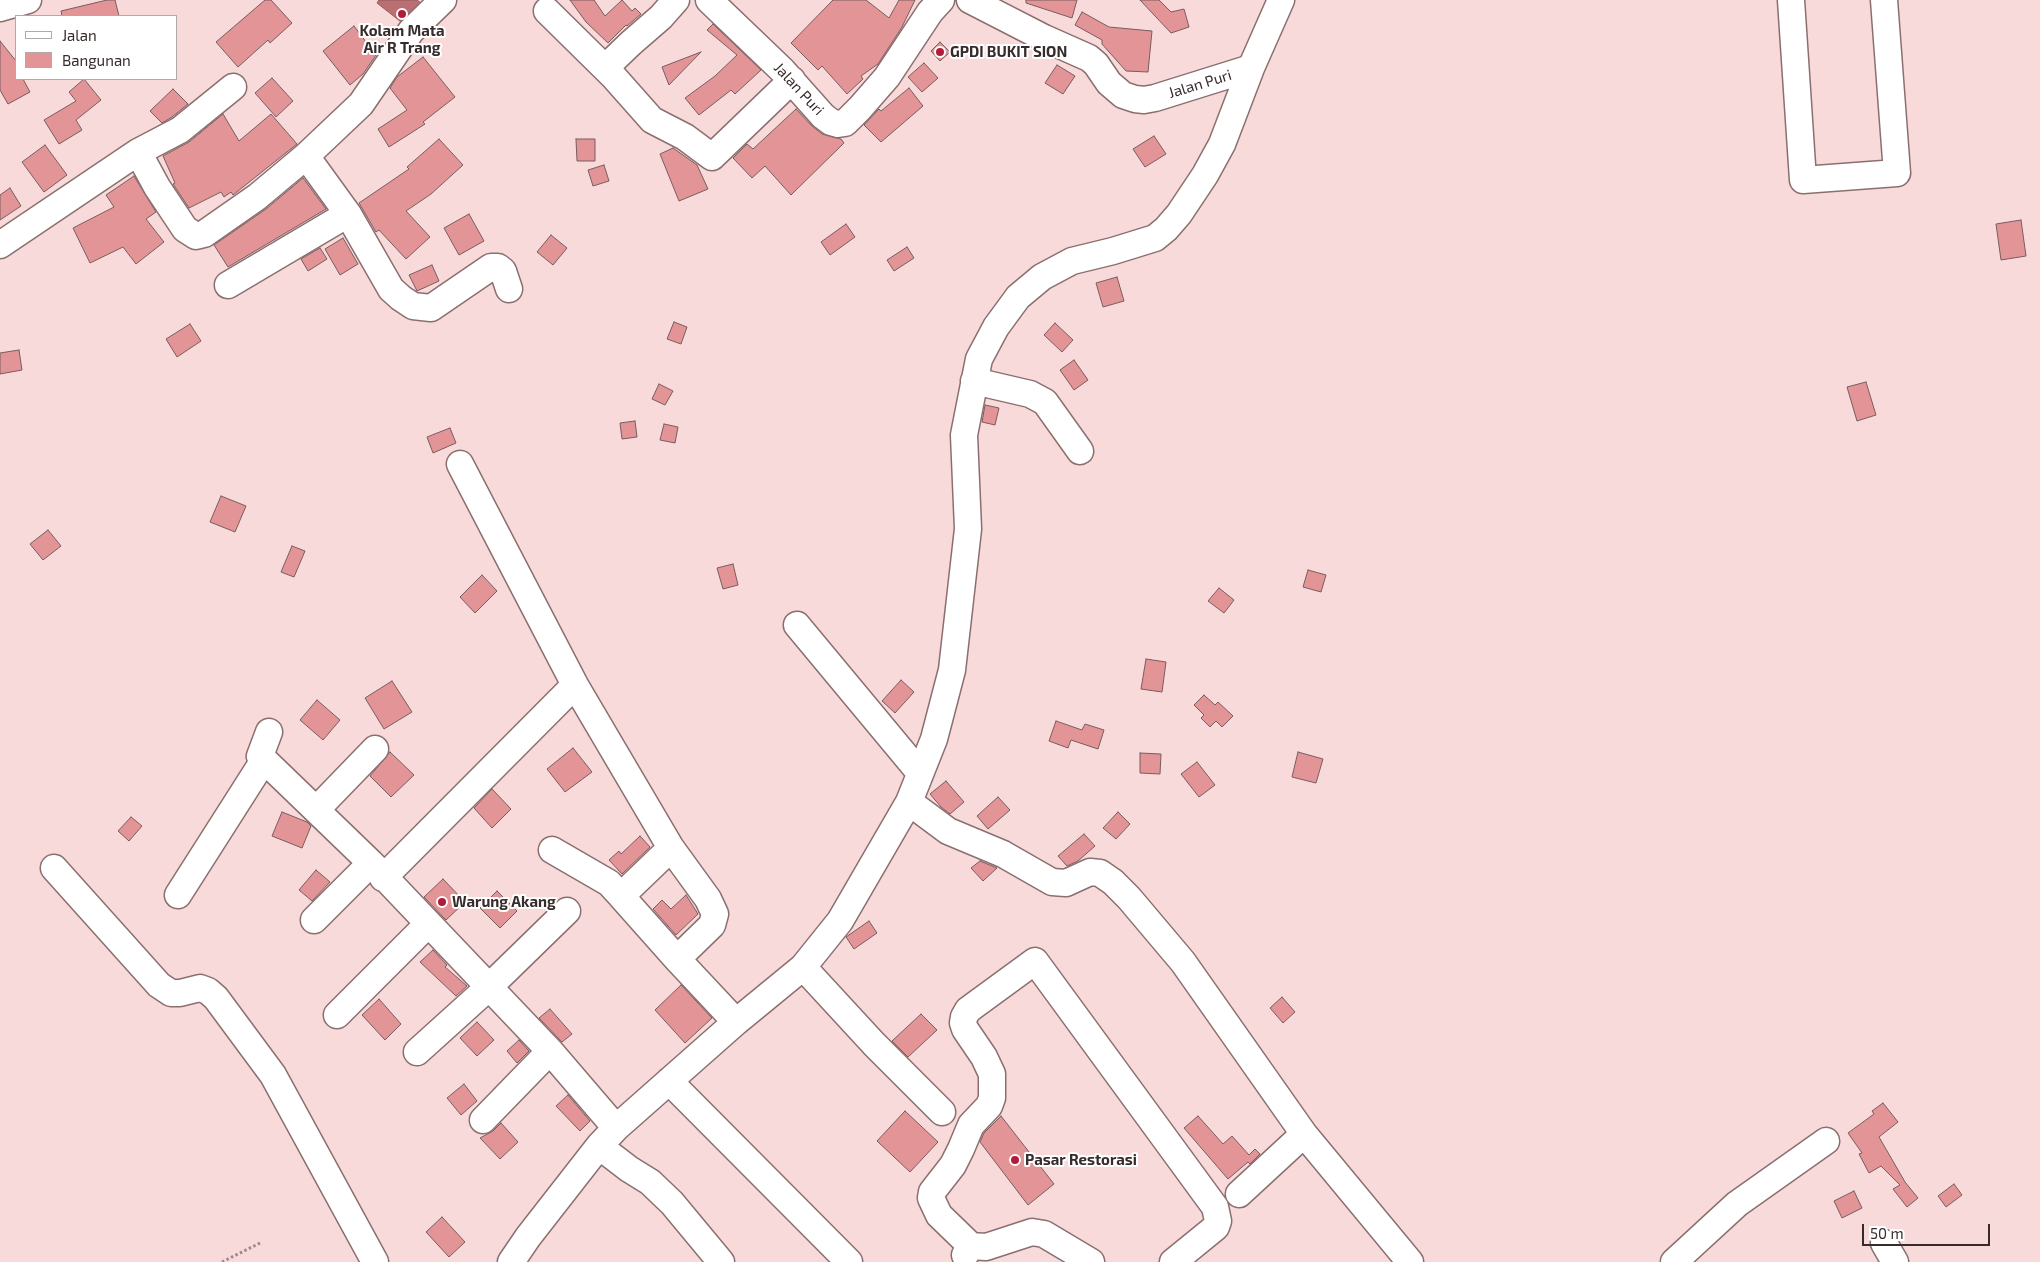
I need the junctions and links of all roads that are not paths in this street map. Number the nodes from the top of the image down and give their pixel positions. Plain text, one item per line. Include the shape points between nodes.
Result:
1 (28, 0) edge
2 (443, 0) edge
3 (676, 0) edge
4 (709, 0) edge
5 (941, 0) edge
6 (970, 0) edge
7 (1281, 0) edge
8 (1791, 0) edge
9 (1884, 0) edge
10 (544, 4) edge
11 (0, 8) edge
12 (605, 68) junction
13 (1251, 68) junction
14 (792, 80) junction
15 (233, 87) dead end
16 (138, 152) junction
17 (306, 156) junction
18 (348, 214) junction
19 (3, 237) edge
20 (228, 285) dead end
21 (509, 289) dead end
22 (974, 380) junction
23 (1080, 451) dead end
24 (460, 464) dead end
25 (797, 625) dead end
26 (575, 685) junction
27 (269, 732) dead end
28 (376, 749) dead end
29 (264, 760) junction
30 (920, 773) junction
31 (909, 802) junction
32 (316, 810) junction
33 (671, 848) junction
34 (552, 850) dead end
35 (54, 868) dead end
36 (377, 871) junction
37 (178, 895) dead end
38 (621, 896) junction
39 (566, 911) dead end
40 (314, 920) dead end
41 (428, 924) junction
42 (678, 959) junction
43 (803, 967) junction
44 (488, 987) junction
45 (337, 1015) dead end
46 (736, 1022) junction
47 (550, 1051) junction
48 (417, 1052) dead end
49 (669, 1082) junction
50 (942, 1112) dead end
51 (483, 1120) dead end
52 (1304, 1134) junction
53 (607, 1137) junction
54 (1826, 1142) dead end
55 (1239, 1194) dead end
56 (966, 1256) edge
57 (375, 1262) edge
58 (511, 1262) edge
59 (721, 1262) edge
60 (849, 1262) edge
61 (1091, 1262) edge
62 (1174, 1262) edge
63 (1410, 1262) edge
64 (1674, 1262) edge

1 - 11 street
2 - 17 street via 411,31 361,104
3 - 12 street via 661,18
4 - 14 street, Jalan Puri
5 - 14 street, Jalan Puri via 887,77 845,123 831,122 823,116
6 - 13 street, Jalan Puri via 1089,58 1122,95 1135,99 1155,98
7 - 13 street
8 - 9 street via 1803,180 1897,173
10 - 12 street
12 - 14 street via 652,120 686,137 712,157
13 - 22 street via 1222,144 1205,175 1166,229 1155,238 1072,261 1042,276 1018,298 996,327 979,359
15 - 16 street via 180,130
16 - 17 street via 185,229 196,236 226,220
16 - 19 street
17 - 18 street
18 - 20 street
18 - 21 street via 391,288 413,306 431,308 492,267 503,271
22 - 23 street via 1030,394 1045,402
22 - 30 street via 964,435 968,529 952,670 934,739
24 - 26 street
25 - 30 street
26 - 33 street
26 - 36 street
27 - 29 street via 260,756
28 - 32 street
29 - 32 street
29 - 37 street
30 - 31 street
31 - 43 street via 840,921
31 - 52 street via 948,831 1003,854 1052,882 1066,882 1090,872 1113,882 1183,962
32 - 36 street
33 - 38 street
33 - 42 street via 715,914 712,925
34 - 38 street via 609,883
35 - 57 street via 159,985 170,993 180,994 200,988 216,998 273,1076
36 - 40 street
36 - 41 street
38 - 42 street
39 - 44 street
41 - 44 street
41 - 45 street
42 - 46 street
43 - 46 street
43 - 50 street
44 - 47 street
44 - 48 street
46 - 49 street
47 - 51 street
47 - 53 street
49 - 53 street
49 - 60 street
52 - 55 street
52 - 63 street
53 - 58 street
53 - 59 street via 629,1169 650,1182 672,1204
54 - 64 street via 1737,1204
56 - 61 street via 1032,1232 1044,1234
56 - 62 street via 931,1198 953,1165 970,1125 989,1106 992,1098 992,1074 965,1029 964,1016 1035,961 1215,1207 1216,1227

